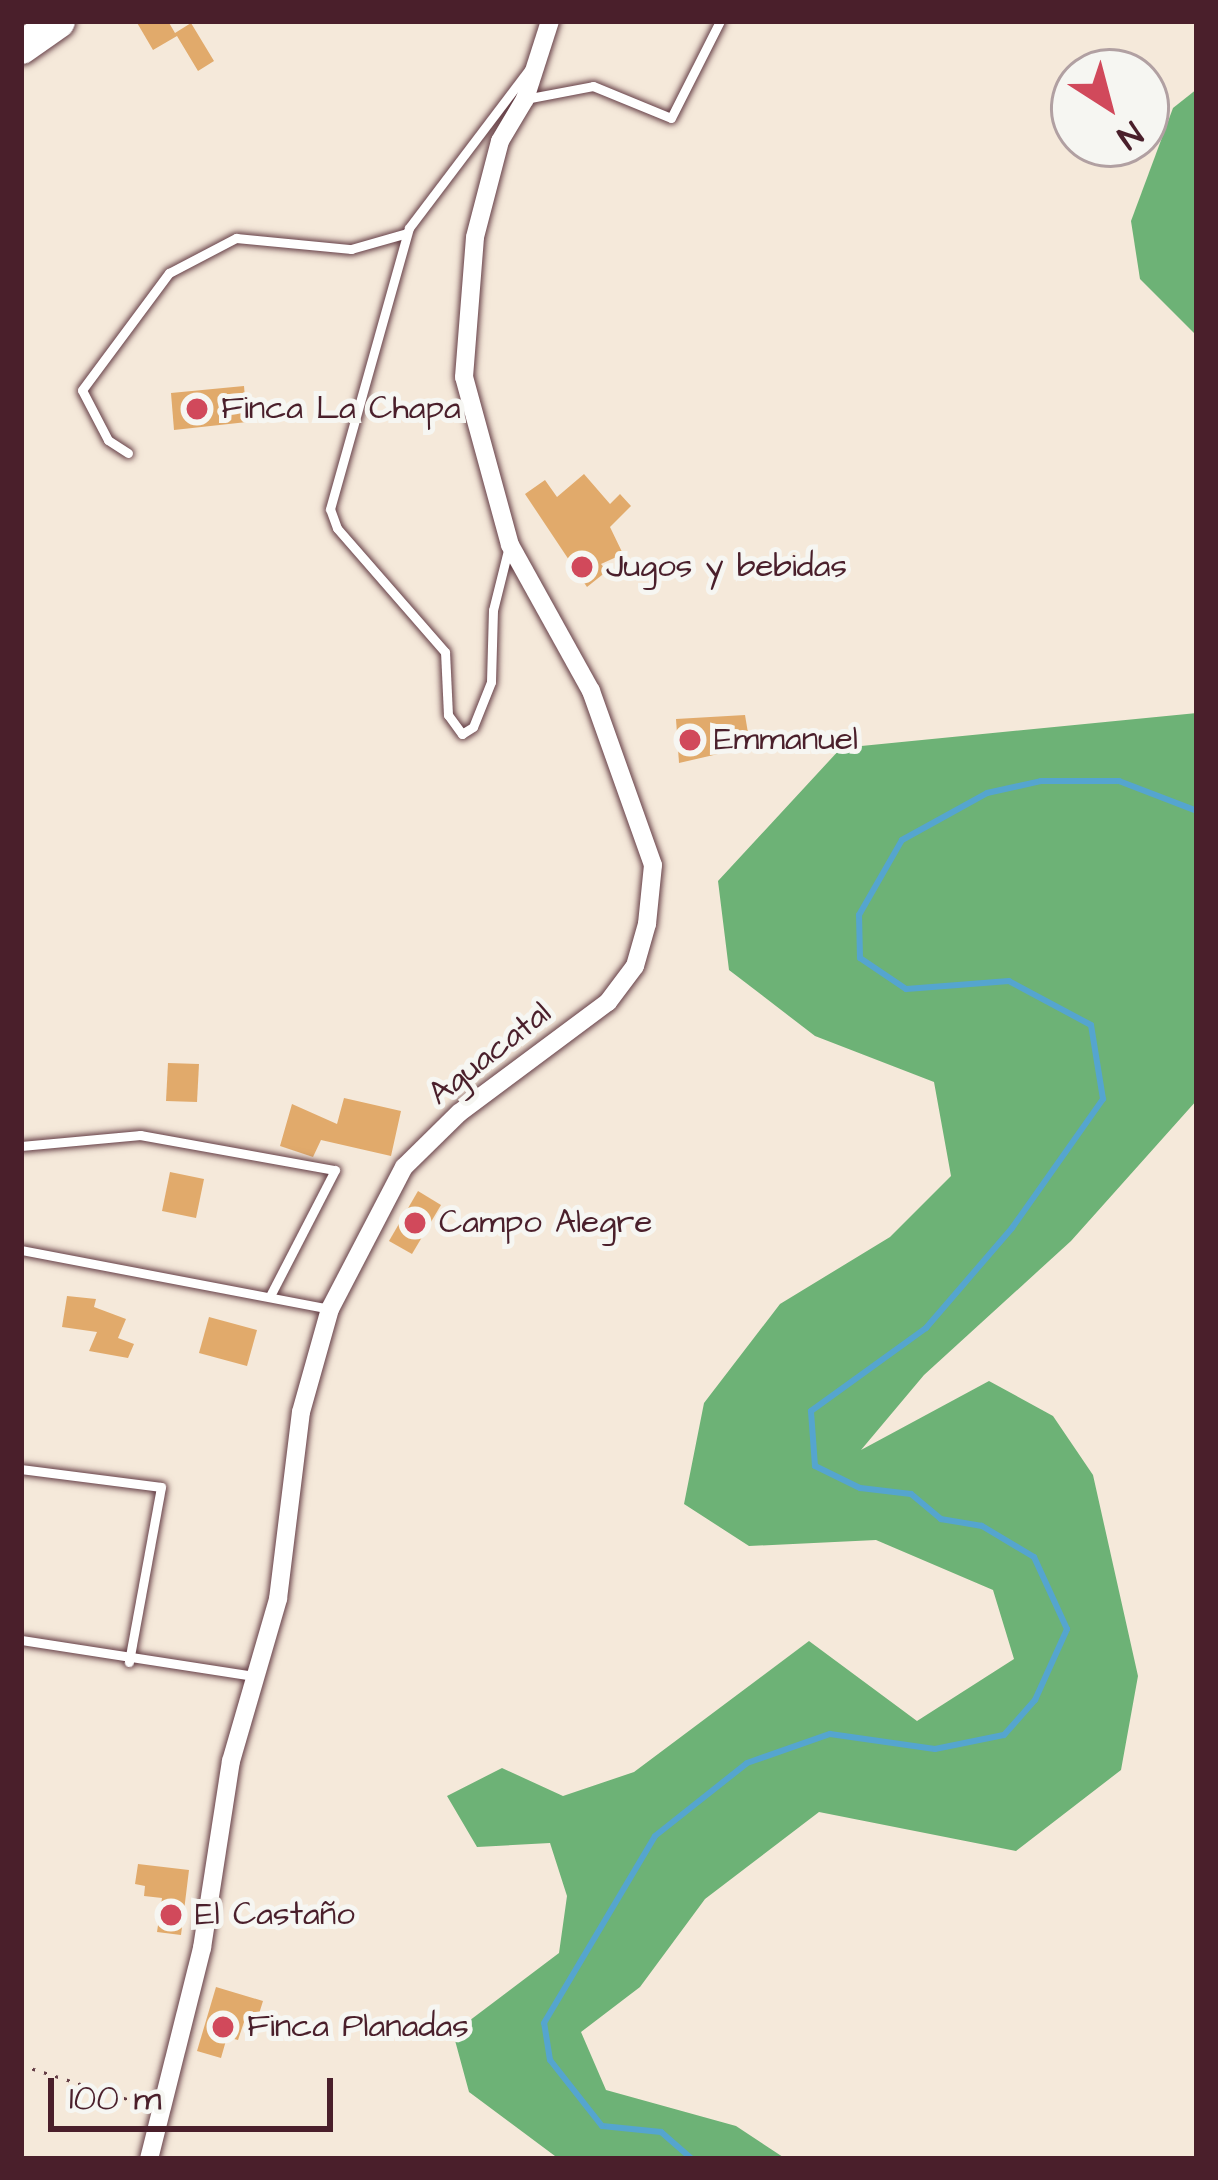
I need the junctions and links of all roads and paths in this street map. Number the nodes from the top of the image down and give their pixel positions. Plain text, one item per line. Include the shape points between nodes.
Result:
1 (58, 21) edge
2 (550, 21) edge
3 (720, 21) edge
4 (21, 47) edge
5 (537, 59) junction
6 (524, 99) junction
7 (407, 233) junction
8 (128, 453) dead end
9 (510, 544) junction
10 (21, 1146) edge
11 (21, 1250) edge
12 (271, 1294) junction
13 (330, 1309) junction
14 (21, 1469) edge
15 (21, 1640) edge
16 (129, 1662) junction
17 (254, 1676) junction
18 (21, 2065) edge
19 (165, 2110) junction
20 (149, 2159) edge

1 - 4 highway
2 - 5 street, Aguacatal
3 - 6 lane via 670,118 593,86
5 - 6 street, Aguacatal
5 - 7 lane
6 - 9 street, Aguacatal via 500,141 476,237 464,377
7 - 8 lane via 351,249 236,238 169,273 82,390 108,440
7 - 9 lane via 330,509 337,528 445,652 448,715 463,734 490,682 493,610
9 - 13 street, Aguacatal via 599,713 653,865 647,924 634,966 608,1002 459,1113 404,1167
10 - 12 lane via 140,1135 335,1170
11 - 12 lane
12 - 13 lane
13 - 17 street, Aguacatal via 301,1412 278,1599
14 - 16 lane via 161,1487
15 - 16 lane
16 - 17 lane
17 - 19 street, Aguacatal
18 - 19 path
19 - 20 street, Aguacatal

